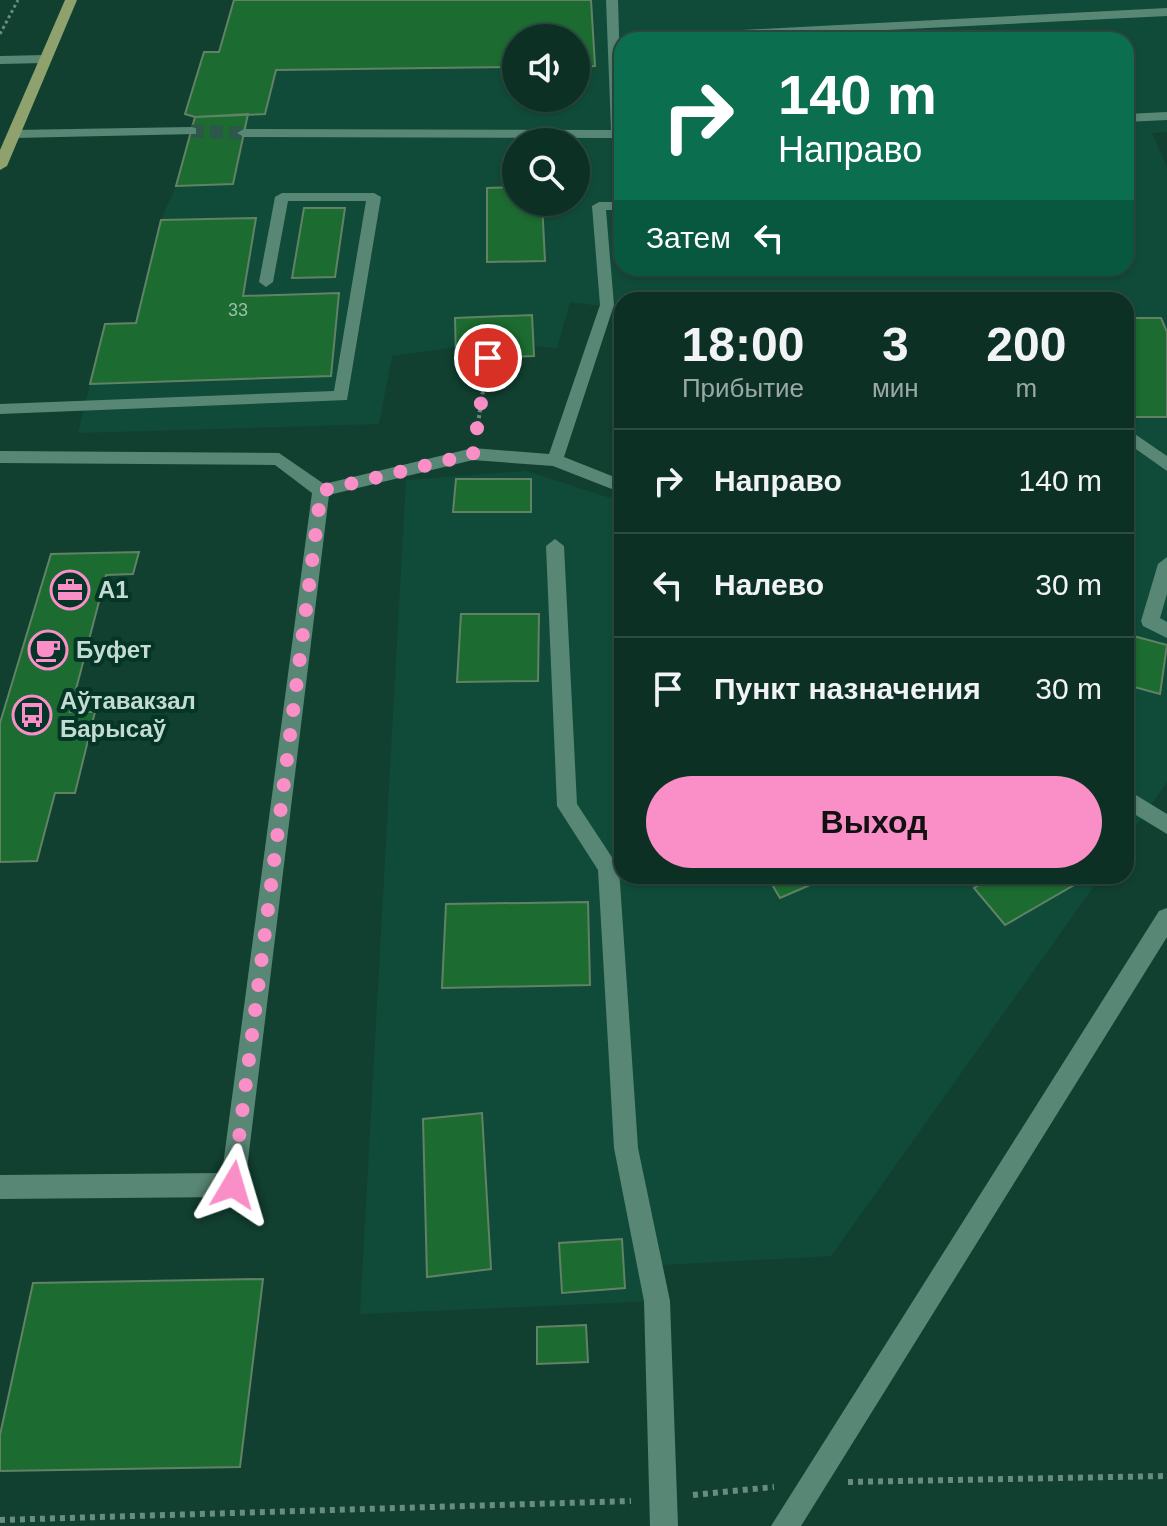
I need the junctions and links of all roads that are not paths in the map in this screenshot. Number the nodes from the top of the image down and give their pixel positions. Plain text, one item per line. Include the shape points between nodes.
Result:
1 (71, 0) edge
2 (612, 0) edge
3 (1167, 12) edge
4 (781, 32) edge
5 (614, 34) edge
6 (45, 59) junction
7 (0, 60) edge
8 (1167, 116) edge
9 (1134, 118) edge
10 (191, 131) tunnel mouth
11 (244, 133) tunnel mouth
12 (14, 134) junction
13 (614, 134) edge
14 (0, 166) edge
15 (614, 206) edge
16 (266, 282) dead end
17 (0, 409) edge
18 (1134, 440) edge
19 (0, 457) edge
20 (555, 460) junction
21 (1167, 465) edge
22 (614, 484) edge
23 (321, 491) junction
24 (555, 546) dead end
25 (1167, 564) edge
26 (1167, 631) edge
27 (1134, 803) edge
28 (1167, 825) edge
29 (1167, 918) edge
30 (0, 1187) edge
31 (664, 1526) edge
32 (785, 1526) edge

1 - 6 main road
2 - 5 lane
3 - 4 lane
6 - 7 lane
6 - 12 main road
8 - 9 lane
10 - 12 lane
11 - 13 lane
12 - 14 main road
15 - 20 lane via 599,206 607,305
16 - 17 lane via 282,197 374,197 341,396
18 - 21 lane
19 - 23 lane via 279,459
20 - 22 lane
20 - 23 lane via 473,454
23 - 30 lane via 233,1185
24 - 31 lane via 567,806 608,868 626,1148 657,1301
25 - 26 lane via 1150,621
27 - 28 lane
29 - 32 lane

